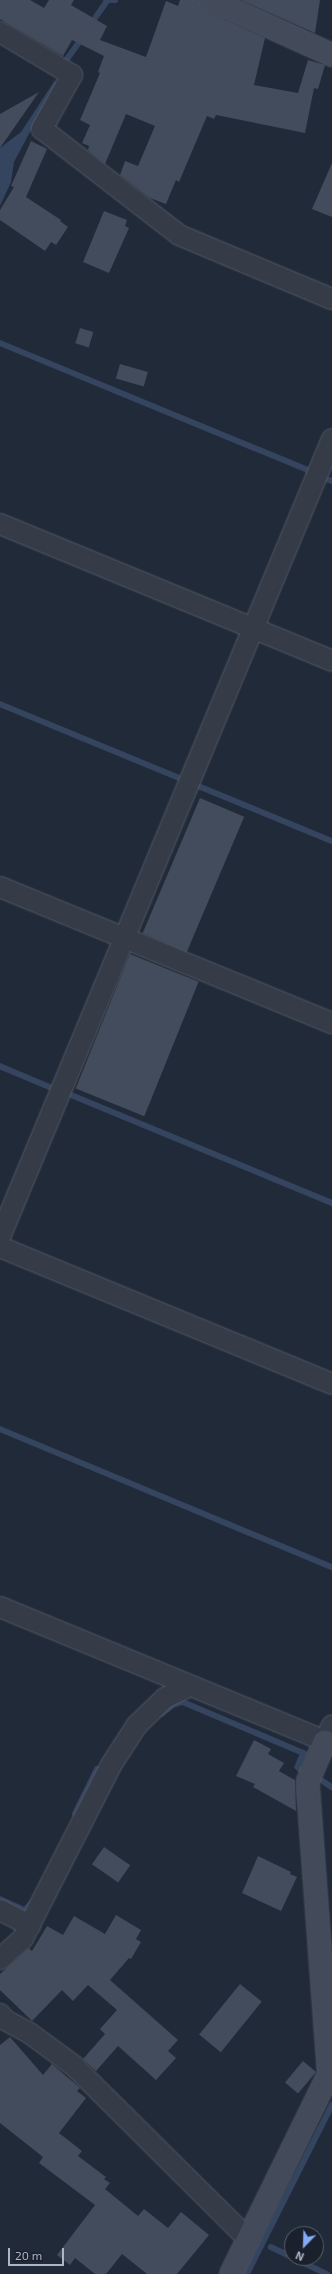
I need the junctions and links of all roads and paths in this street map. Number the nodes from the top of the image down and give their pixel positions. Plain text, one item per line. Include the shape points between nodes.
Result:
1 (211, 0) edge
2 (0, 32) edge
3 (332, 55) edge
4 (332, 299) edge
5 (332, 439) edge
6 (0, 524) edge
7 (253, 628) junction
8 (332, 661) edge
9 (0, 886) edge
10 (123, 938) junction
11 (332, 1023) edge
12 (0, 1238) edge
13 (0, 1247) edge
14 (332, 1384) edge
15 (0, 1607) edge
16 (190, 1686) junction
17 (330, 1737) edge
18 (0, 1910) edge
19 (30, 1925) junction
20 (0, 1959) edge
21 (0, 2014) edge
22 (331, 2073) edge
23 (248, 2239) junction
24 (231, 2274) edge

1 - 3 street
2 - 4 street via 72,75 42,129 179,235
5 - 7 street
6 - 7 street
7 - 8 street
7 - 10 street
9 - 10 street
10 - 11 street
10 - 12 street
13 - 14 street
15 - 16 street
16 - 17 street
16 - 19 street via 165,1698 137,1725 111,1765
17 - 22 street via 308,1782 308,1788
18 - 19 street
19 - 20 street via 24,1938
21 - 23 street via 5,2020 28,2032 73,2065
22 - 23 street
23 - 24 street

